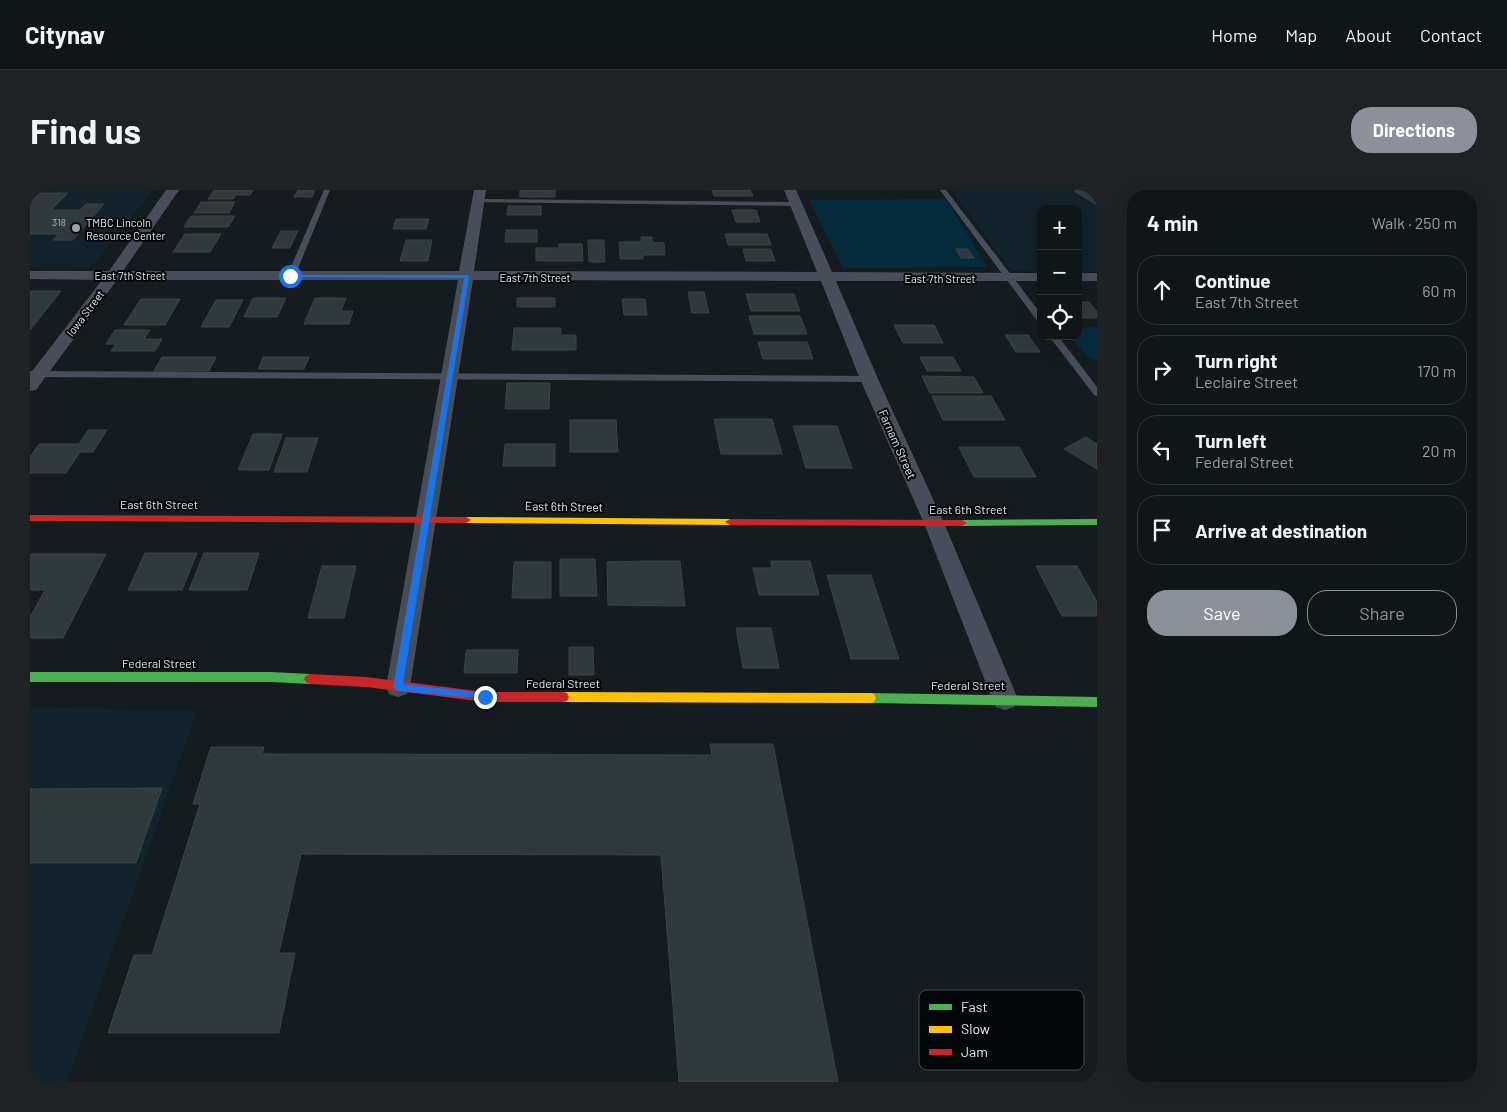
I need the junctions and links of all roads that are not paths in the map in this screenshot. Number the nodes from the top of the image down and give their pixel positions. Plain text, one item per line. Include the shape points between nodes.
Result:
1 (173, 190) edge
2 (327, 190) edge
3 (943, 190) edge
4 (480, 196) edge
5 (794, 197) edge
6 (30, 275) edge
7 (113, 275) junction
8 (290, 276) junction
9 (467, 277) junction
10 (1082, 277) edge
11 (1097, 277) edge
12 (828, 278) junction
13 (1008, 278) junction
14 (1037, 278) edge
15 (1037, 315) edge
16 (1056, 340) edge
17 (450, 377) junction
18 (33, 378) edge
19 (869, 379) junction
20 (1097, 393) edge
21 (30, 518) edge
22 (426, 519) junction
23 (1097, 522) edge
24 (934, 523) junction
25 (30, 677) edge
26 (398, 687) junction
27 (1005, 699) junction
28 (1097, 702) edge

1 - 7 street, Iowa Street
2 - 8 lane
3 - 13 lane
4 - 5 lane
4 - 9 street
5 - 12 street, Farnam Street
6 - 7 street, East 7th Street
7 - 8 street, East 7th Street
7 - 18 street, Iowa Street
8 - 9 street, East 7th Street
9 - 12 street, East 7th Street
9 - 17 street
10 - 11 street
12 - 13 street, East 7th Street
12 - 19 street, Farnam Street
13 - 14 street, East 7th Street
13 - 15 lane
16 - 20 lane
17 - 18 lane
17 - 19 lane
17 - 22 street
19 - 24 street, Farnam Street
21 - 22 street, East 6th Street
22 - 24 street, East 6th Street
22 - 26 street
23 - 24 street, East 6th Street
24 - 27 street, Farnam Street
25 - 26 street, Federal Street via 271,677
26 - 27 street, Federal Street via 485,697
27 - 28 street, Federal Street

